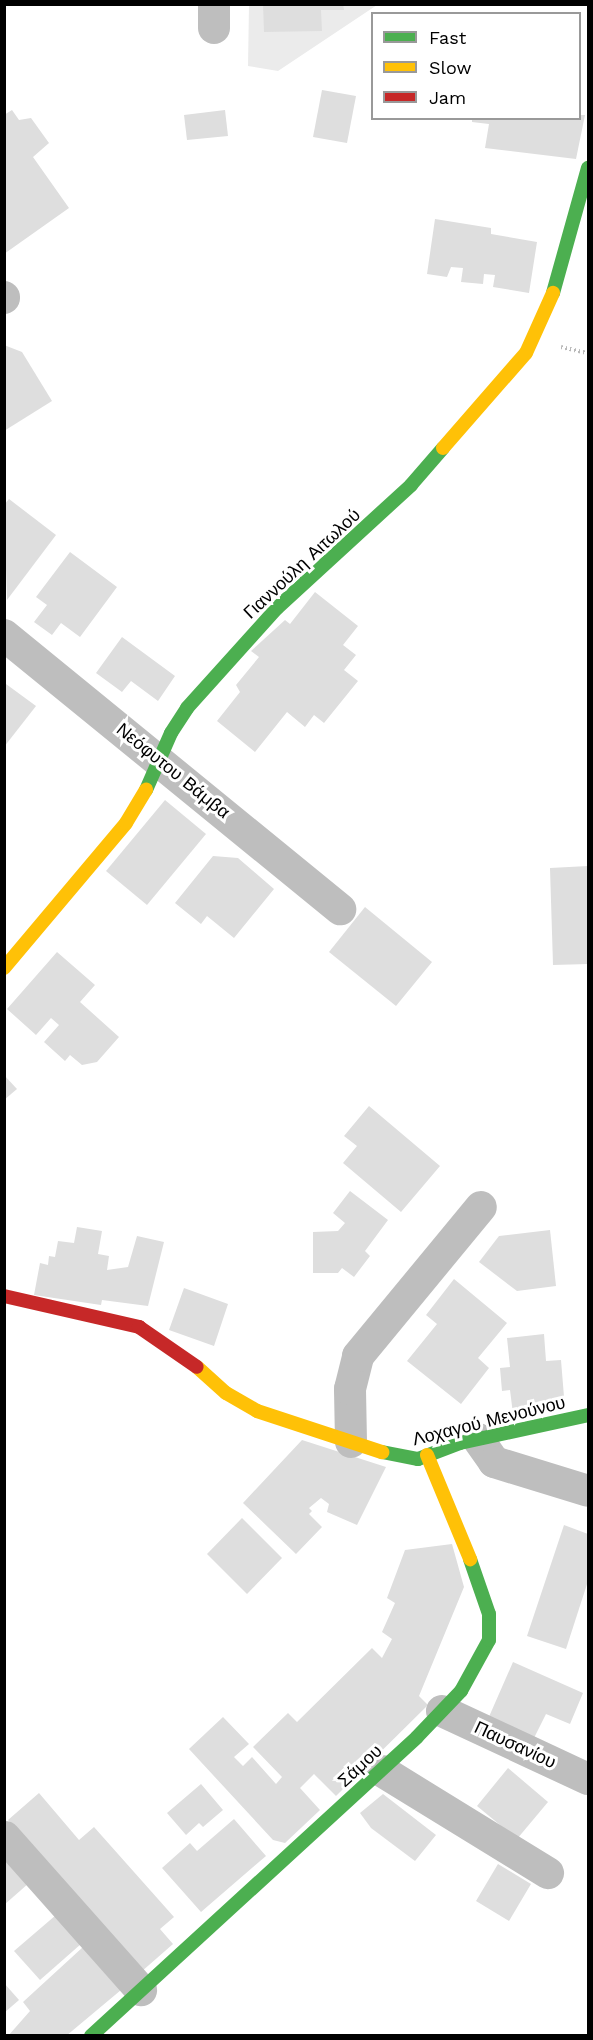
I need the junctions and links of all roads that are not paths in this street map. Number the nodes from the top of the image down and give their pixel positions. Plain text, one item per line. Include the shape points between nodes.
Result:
1 (588, 168) edge
2 (4, 635) edge
3 (162, 762) junction
4 (340, 909) dead end
5 (4, 968) edge
6 (481, 1207) dead end
7 (4, 1296) edge
8 (588, 1415) edge
9 (478, 1439) junction
10 (351, 1442) junction
11 (427, 1455) junction
12 (588, 1491) edge
13 (442, 1711) junction
14 (382, 1771) junction
15 (588, 1779) edge
16 (5, 1837) edge
17 (548, 1873) dead end
18 (141, 1990) junction
19 (91, 2036) edge

1 - 3 street, Γιαννούλη Αιτωλού via 550,303 526,353 411,485 277,608 186,708 171,733
2 - 3 street, Νεόφυτου Βάμβα
3 - 4 street, Νεόφυτου Βάμβα
3 - 5 street, Γιαννούλη Αιτωλού via 126,823
6 - 10 street via 358,1356 350,1389
7 - 10 street, Λοχαγού Μενούνου via 139,1327 184,1355 226,1393 246,1405 279,1420
8 - 9 street, Λοχαγού Μενούνου
9 - 11 street, Λοχαγού Μενούνου
9 - 12 street via 494,1462
10 - 11 street, Λοχαγού Μενούνου via 401,1458
11 - 13 street, Σάμου via 468,1550 490,1629 482,1660
13 - 14 street, Σάμου
13 - 15 street, Παυσανίου
14 - 17 street
14 - 18 street, Σάμου
16 - 18 street
18 - 19 street, Σάμου

